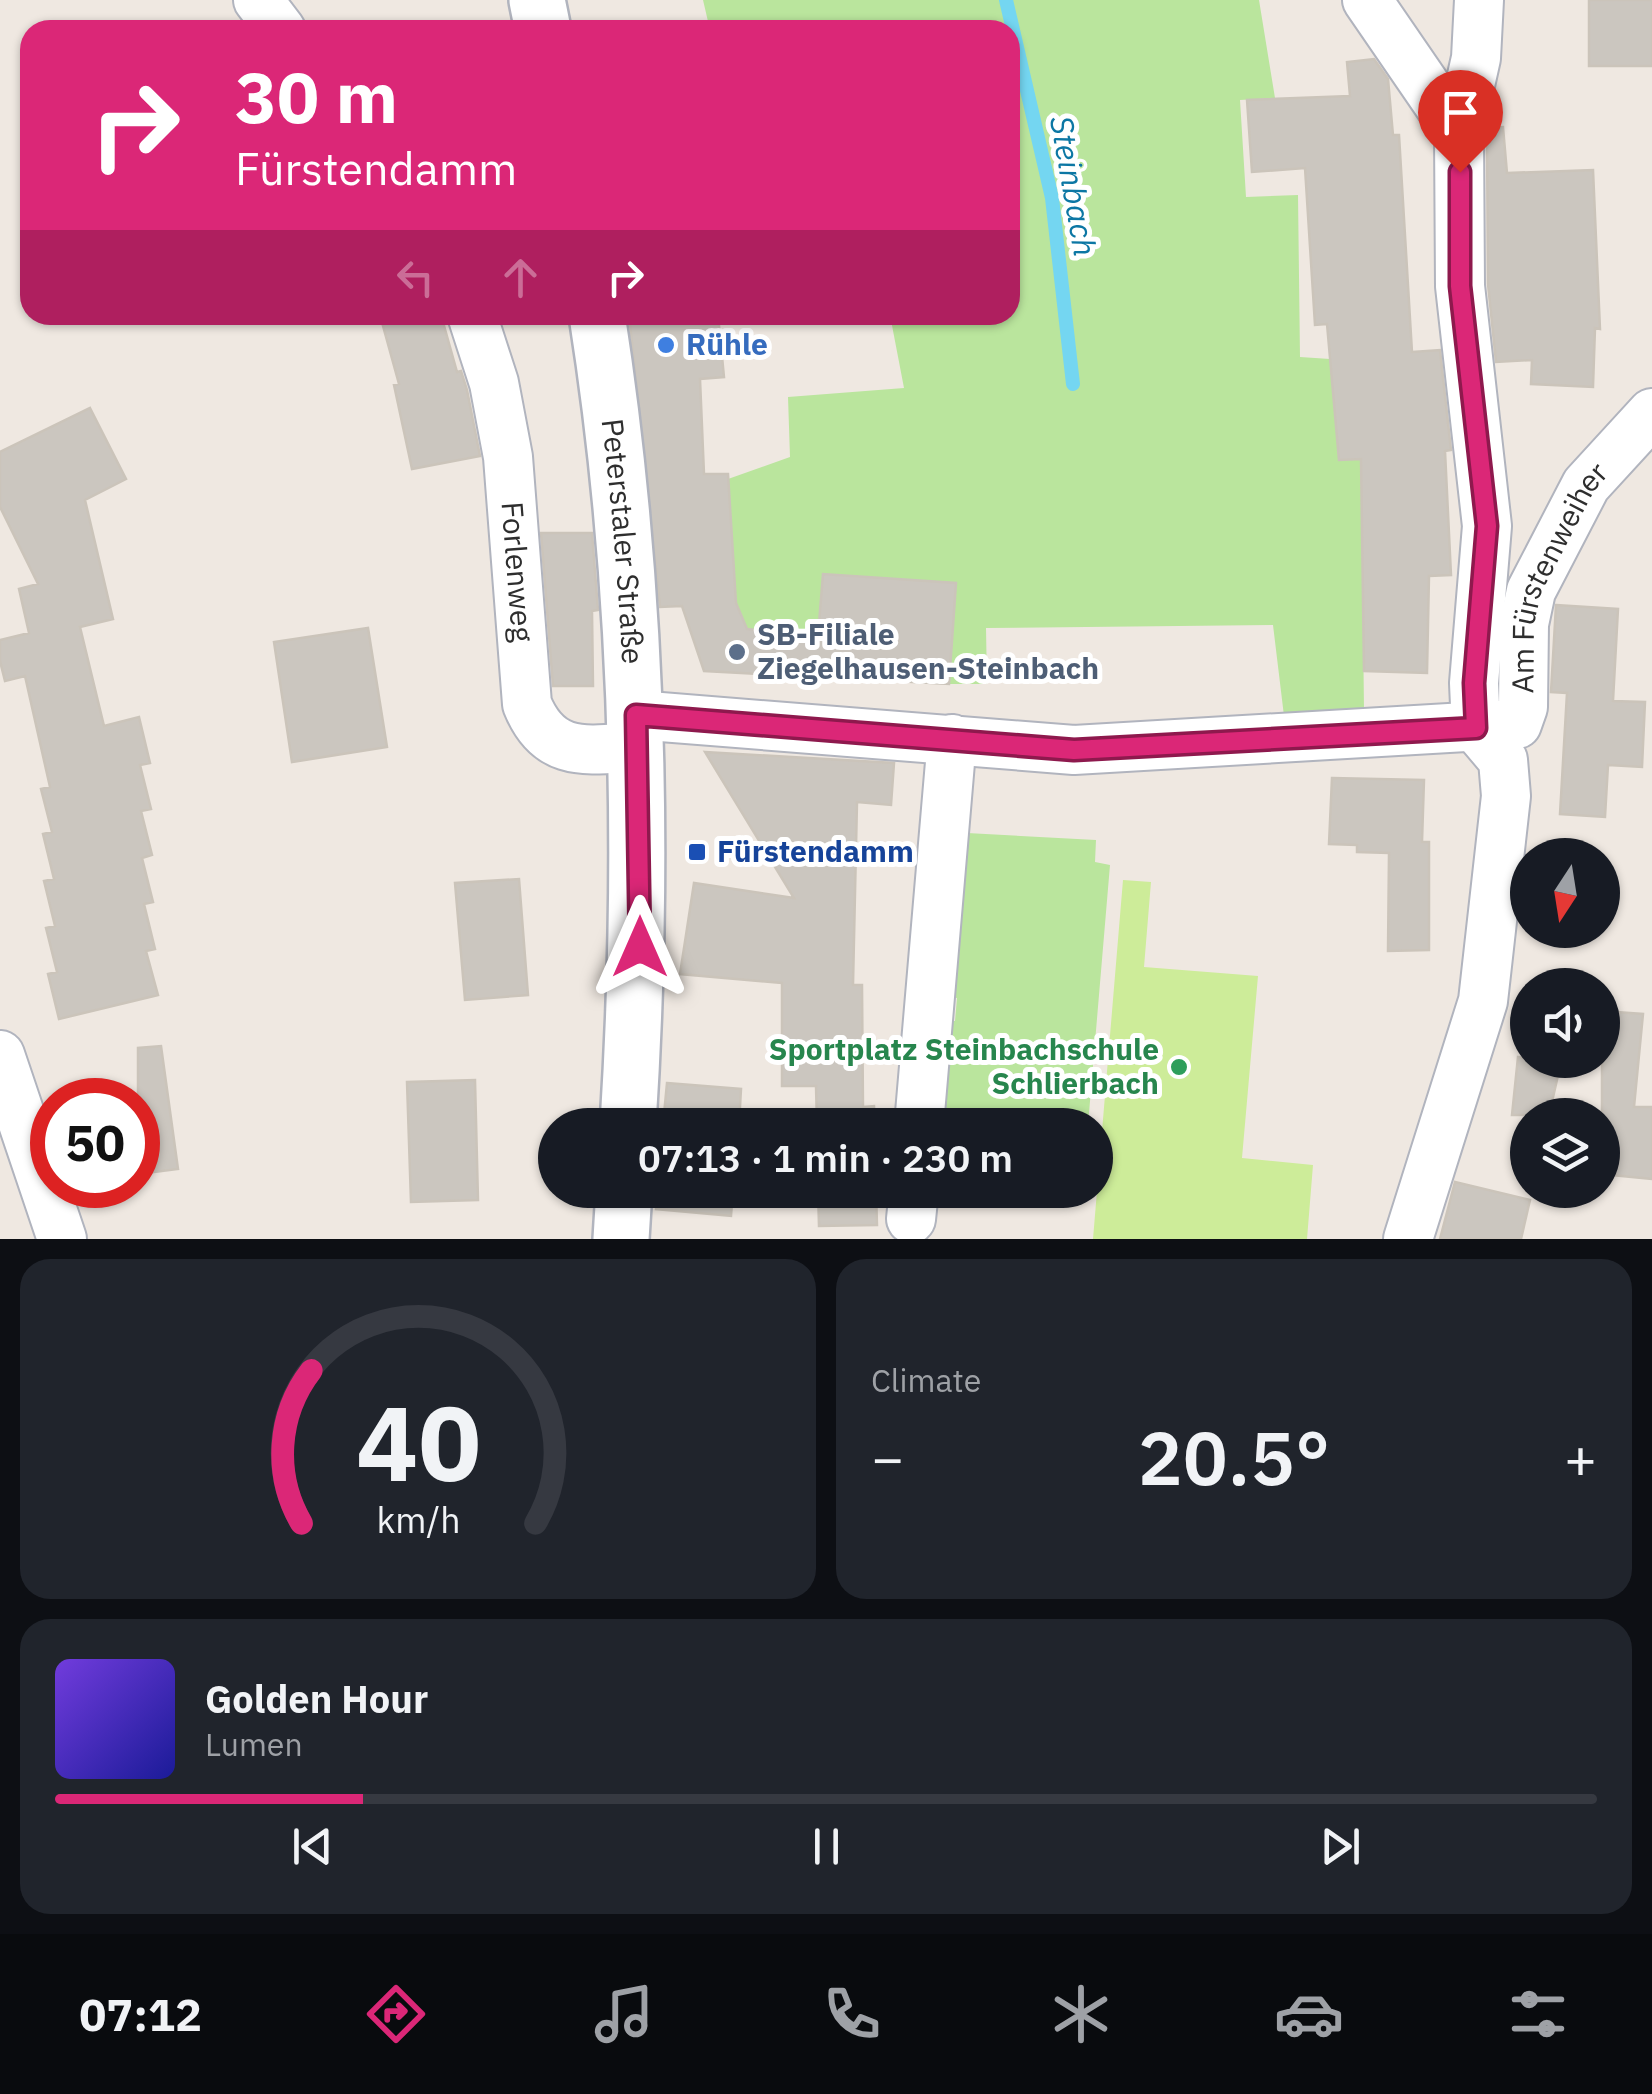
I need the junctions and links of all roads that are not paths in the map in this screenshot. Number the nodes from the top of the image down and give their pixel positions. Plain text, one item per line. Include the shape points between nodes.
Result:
1 (258, 0) edge
2 (1367, 0) edge
3 (1479, 0) edge
4 (273, 20) edge
5 (1459, 134) junction
6 (475, 325) edge
7 (599, 325) edge
8 (1652, 414) edge
9 (1476, 728) junction
10 (637, 731) junction
11 (952, 739) junction
12 (0, 1055) edge
13 (629, 1108) edge
14 (920, 1108) edge
15 (623, 1208) edge
16 (62, 1239) edge
17 (621, 1239) edge
18 (1408, 1239) edge

1 - 4 street
2 - 5 street
3 - 5 street, Am Fürstenweiher via 1476,58
5 - 9 street, Am Fürstenweiher via 1460,286 1487,526
6 - 10 street, Forlenweg via 508,457 527,704 535,723 563,746
7 - 10 main road, Peterstaler Straße
8 - 9 street, Am Fürstenweiher via 1586,484 1532,591 1518,724
9 - 11 street via 1114,750
9 - 18 street via 1496,748 1507,776 1490,966
10 - 11 street
10 - 13 main road, Peterstaler Straße via 640,947
11 - 14 street
12 - 16 street
15 - 17 main road

